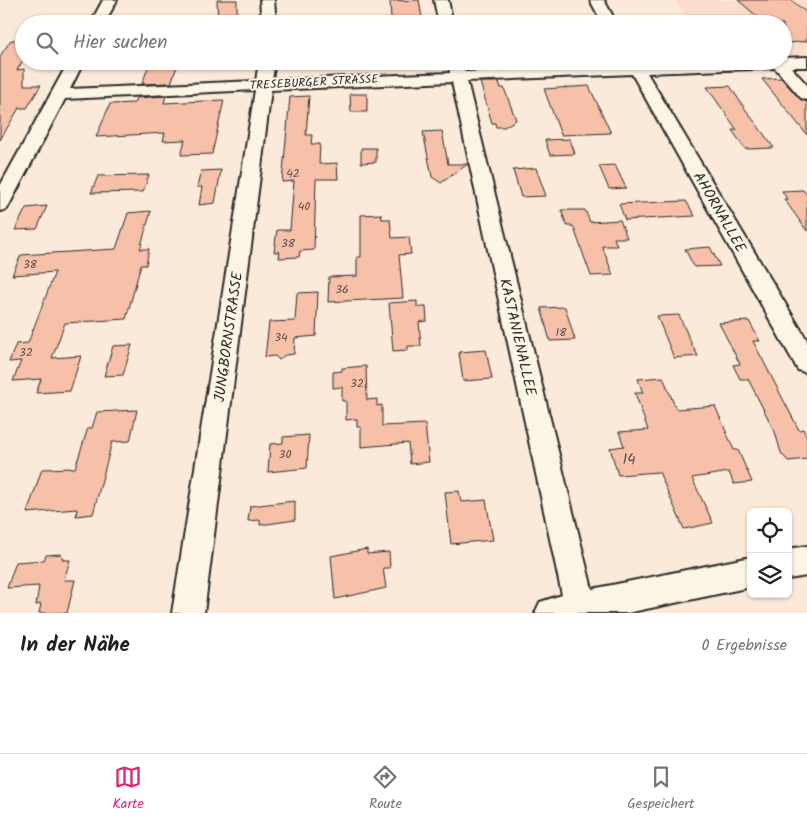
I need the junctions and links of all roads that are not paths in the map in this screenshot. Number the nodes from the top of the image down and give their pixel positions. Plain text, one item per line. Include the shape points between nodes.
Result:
1 (110, 0) edge
2 (267, 0) edge
3 (440, 0) edge
4 (597, 0) edge
5 (102, 15) edge
6 (268, 15) edge
7 (444, 15) edge
8 (605, 15) edge
9 (807, 62) edge
10 (792, 63) edge
11 (72, 70) edge
12 (266, 70) edge
13 (444, 70) edge
14 (456, 70) edge
15 (637, 70) edge
16 (785, 70) edge
17 (264, 85) junction
18 (59, 94) junction
19 (807, 95) edge
20 (0, 204) edge
21 (807, 362) edge
22 (807, 560) edge
23 (792, 563) edge
24 (747, 573) edge
25 (571, 611) edge
26 (188, 613) edge

1 - 5 street
2 - 6 street
3 - 7 street
4 - 8 street
9 - 10 street, TRESEBURGER STRASSE
11 - 18 street
12 - 17 street, JUNGBORNSTRASSE
13 - 17 street, TRESEBURGER STRASSE
14 - 25 street, KASTANIENALLEE
15 - 21 street, AHORNALLEE
16 - 19 street
17 - 18 street, TRESEBURGER STRASSE
17 - 26 street, JUNGBORNSTRASSE
18 - 20 street
22 - 23 street
24 - 25 street

